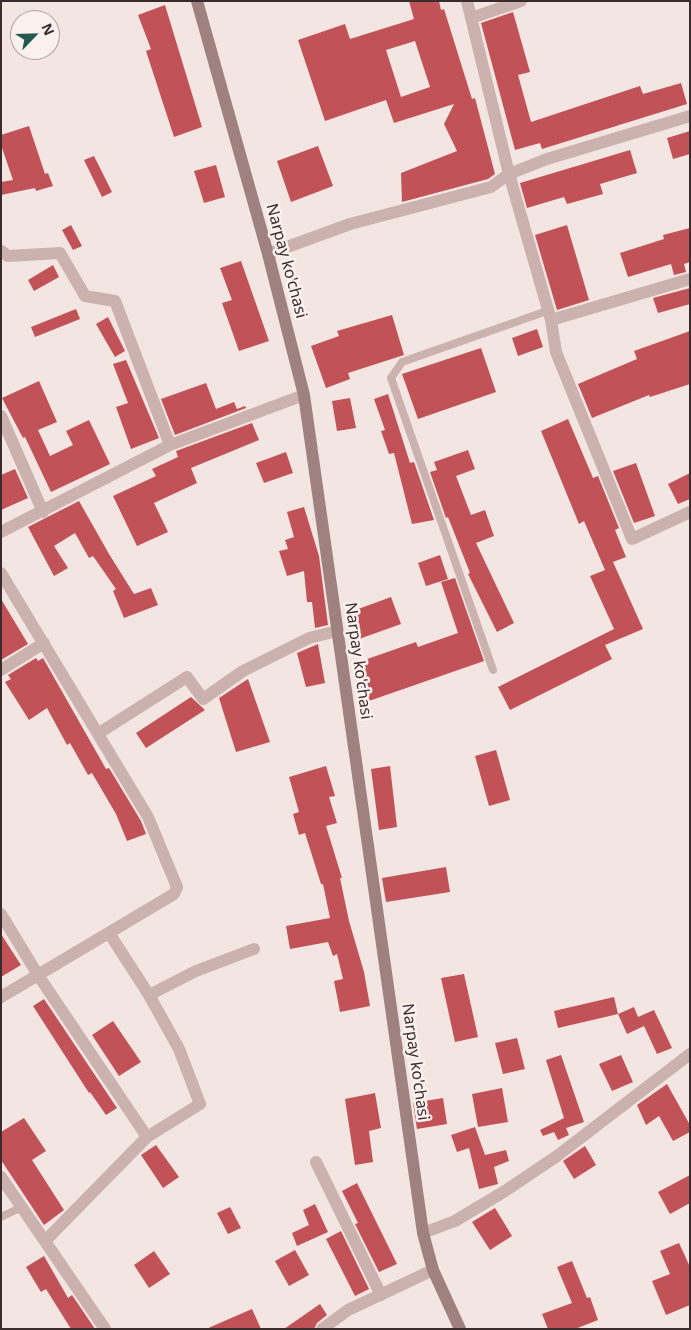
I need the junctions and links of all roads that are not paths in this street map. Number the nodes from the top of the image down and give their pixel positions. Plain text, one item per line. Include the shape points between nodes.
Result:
1 (197, 1) edge
2 (467, 1) edge
3 (521, 1) edge
4 (471, 18) junction
5 (690, 116) edge
6 (509, 174) junction
7 (1, 251) edge
8 (268, 254) junction
9 (690, 279) edge
10 (549, 316) junction
11 (304, 395) junction
12 (1, 416) edge
13 (170, 445) junction
14 (43, 512) junction
15 (690, 512) edge
16 (1, 532) edge
17 (1, 572) edge
18 (337, 632) junction
19 (44, 643) junction
20 (1, 670) edge
21 (493, 670) dead end
22 (99, 734) junction
23 (1, 914) edge
24 (109, 933) junction
25 (254, 949) dead end
26 (38, 975) junction
27 (149, 995) junction
28 (1, 997) edge
29 (690, 1054) edge
30 (147, 1136) junction
31 (316, 1162) dead end
32 (1, 1177) edge
33 (22, 1207) junction
34 (1, 1217) edge
35 (423, 1233) junction
36 (45, 1241) junction
37 (433, 1270) junction
38 (381, 1295) junction
39 (105, 1329) edge
40 (322, 1329) edge
41 (460, 1329) edge

1 - 8 main road, Narpay ko'chasi
2 - 4 street
3 - 4 street
4 - 6 street
5 - 6 street via 547,159
6 - 8 street via 491,187 350,224
6 - 10 street
7 - 13 street via 8,256 60,253 85,296 115,301
8 - 11 main road, Narpay ko'chasi
9 - 10 street
10 - 15 street via 564,374 632,539
10 - 21 lane via 402,362 391,378
11 - 13 street
11 - 18 main road, Narpay ko'chasi
12 - 14 street
13 - 14 street
14 - 16 street
17 - 19 street
18 - 22 street via 309,638 244,671 203,699 187,677
18 - 35 main road, Narpay ko'chasi
19 - 20 street
19 - 22 street
22 - 24 street via 148,817 177,888 174,894
23 - 26 street
24 - 26 street
24 - 27 street
25 - 27 street via 196,971
26 - 28 street
26 - 30 street
27 - 30 street via 180,1049 200,1104
29 - 35 street via 505,1192 455,1221
30 - 36 street
31 - 38 street
32 - 33 street
33 - 34 lane
33 - 36 street
35 - 37 main road, Narpay ko'chasi
36 - 39 street
37 - 38 street
37 - 41 main road, Narpay ko'chasi
38 - 40 street via 348,1310

